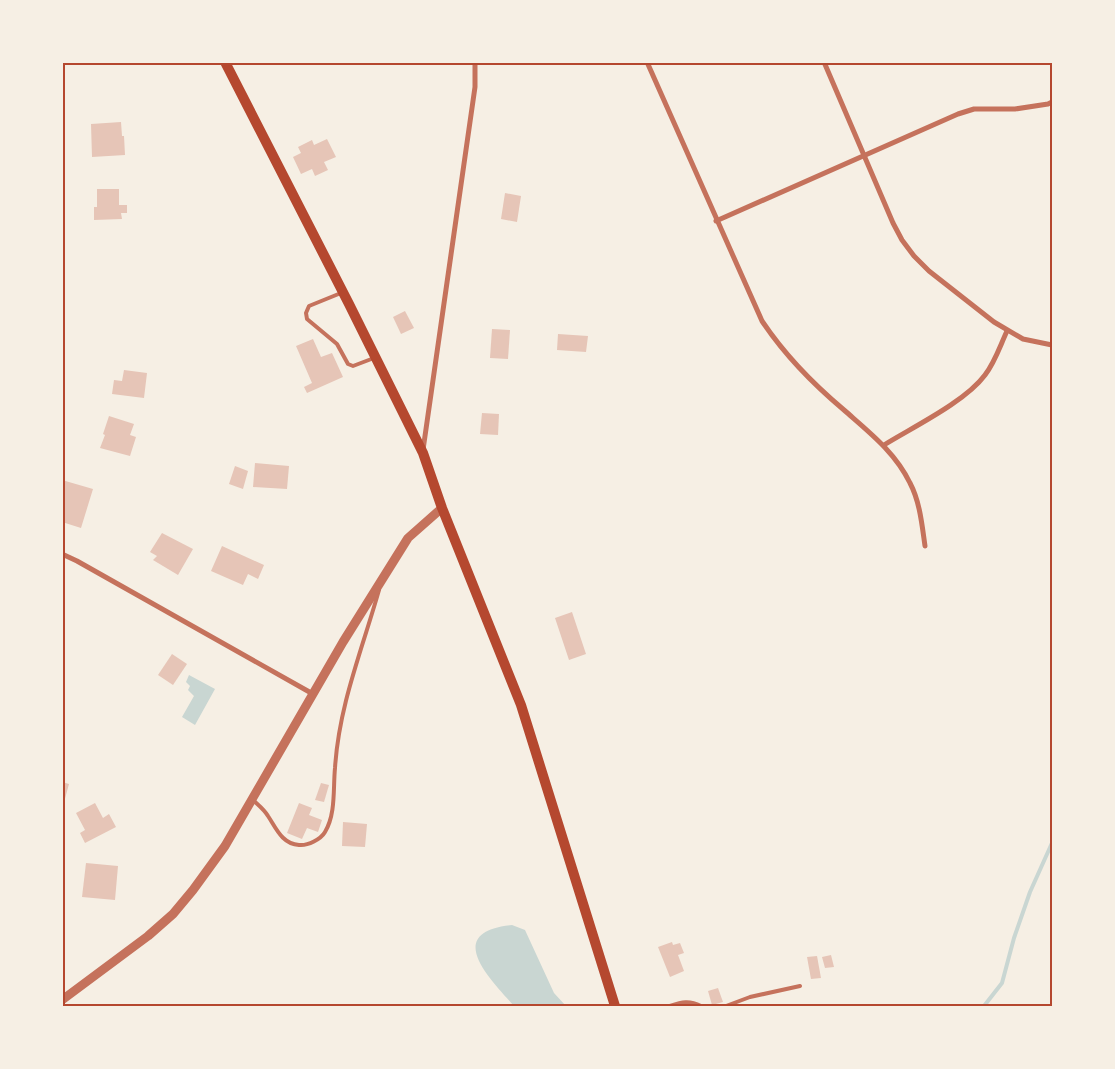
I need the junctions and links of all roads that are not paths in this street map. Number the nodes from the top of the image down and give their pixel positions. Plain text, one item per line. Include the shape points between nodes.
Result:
1 (225, 62) edge
2 (474, 62) edge
3 (647, 62) edge
4 (824, 62) edge
5 (1052, 102) edge
6 (864, 156) junction
7 (716, 221) junction
8 (343, 292) junction
9 (1007, 331) junction
10 (1052, 345) edge
11 (376, 358) junction
12 (884, 445) junction
13 (423, 453) junction
14 (442, 508) junction
15 (925, 546) dead end
16 (62, 554) edge
17 (382, 578) junction
18 (313, 694) junction
19 (252, 799) junction
20 (800, 986) dead end
21 (62, 1000) edge
22 (615, 1006) edge
23 (670, 1006) edge
24 (702, 1006) edge
25 (726, 1006) edge

1 - 8 main road
2 - 13 street via 475,87
3 - 7 street
4 - 6 street
5 - 6 street via 1015,108 974,109
6 - 7 street
6 - 9 street via 892,223 914,256
7 - 12 street via 753,305 772,337 813,382
8 - 11 main road
8 - 11 lane via 309,306 308,319 337,344 348,364 354,366
9 - 10 street via 1023,339
9 - 12 street via 995,359 971,390
11 - 13 main road
12 - 15 street via 911,484
13 - 14 main road
14 - 17 street via 408,538
14 - 22 main road via 521,705
16 - 18 street
17 - 18 street
17 - 19 lane via 343,710 336,745 332,814 325,832 316,841 301,845 290,843 281,837 267,814
18 - 19 street
19 - 21 street via 225,846 173,914
20 - 25 lane
23 - 24 lane via 692,1002

